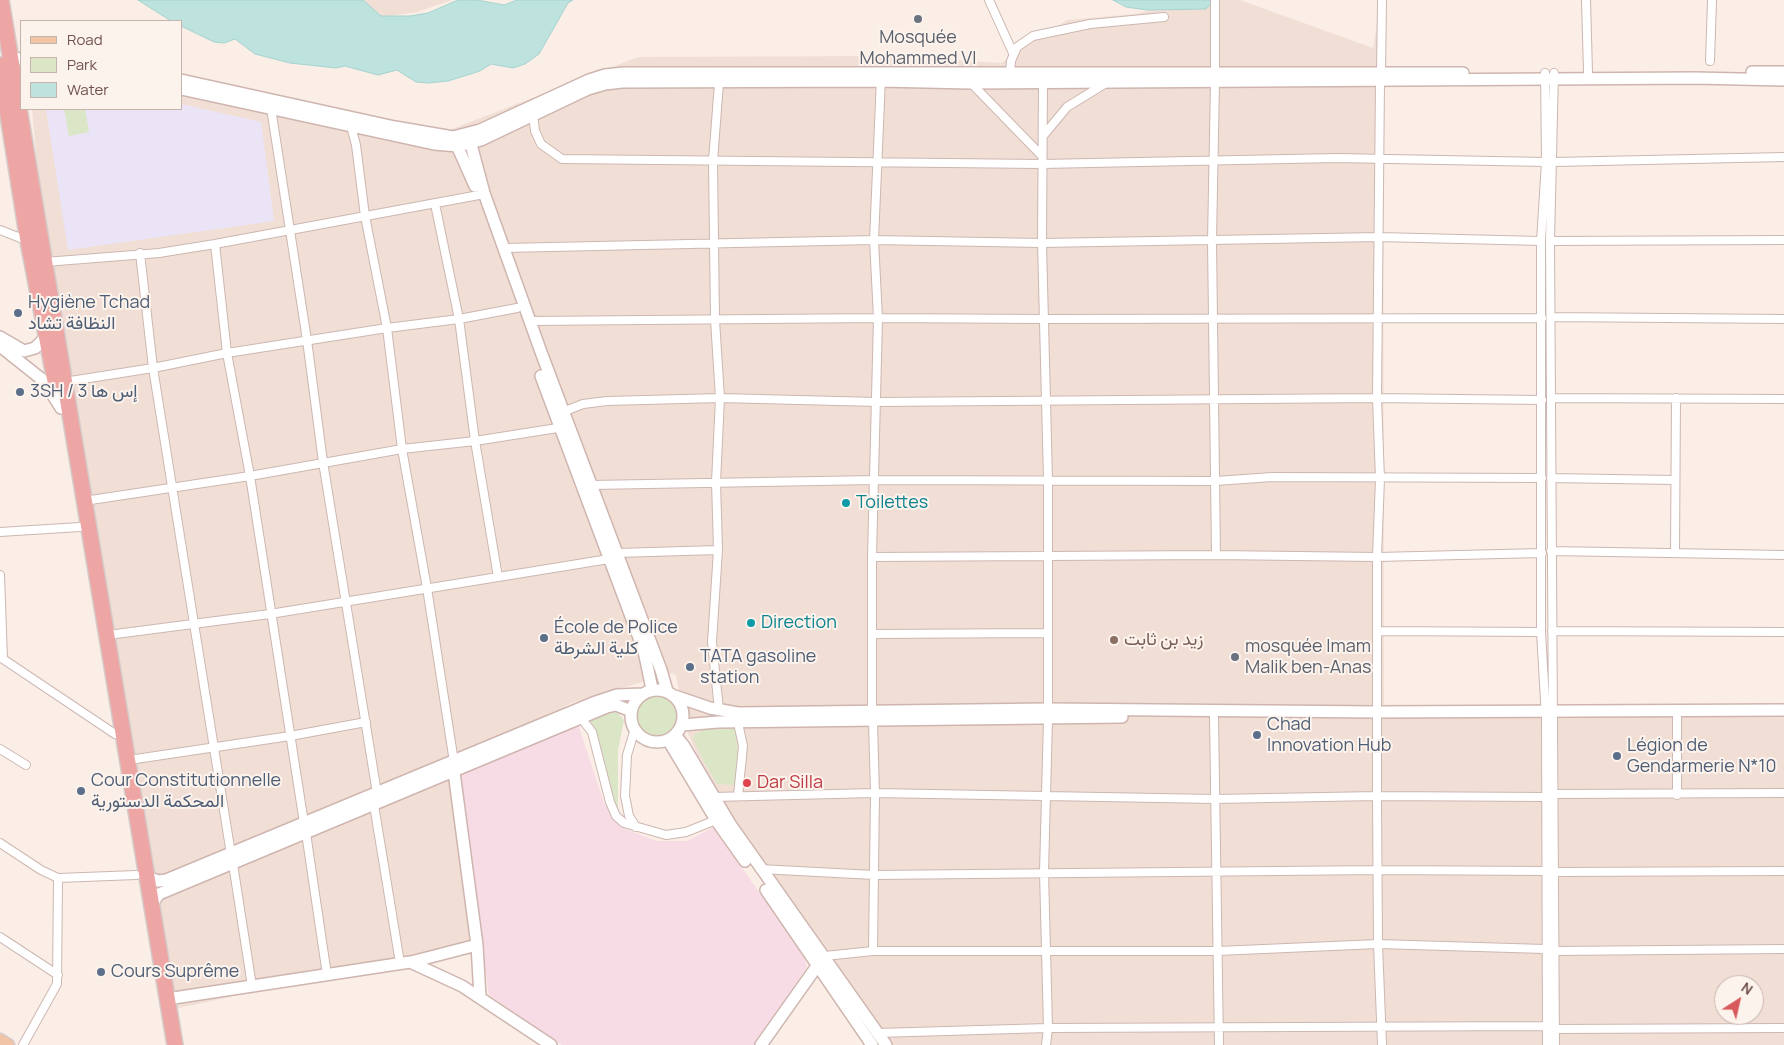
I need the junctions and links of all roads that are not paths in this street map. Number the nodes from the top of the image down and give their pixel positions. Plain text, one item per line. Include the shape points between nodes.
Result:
1 (1, 0) edge
2 (11, 0) edge
3 (990, 0) edge
4 (1215, 0) edge
5 (1382, 0) edge
6 (1586, 0) edge
7 (1712, 0) edge
8 (1164, 17) dead end
9 (1013, 53) junction
10 (12, 55) edge
11 (1710, 61) dead end
12 (1588, 72) junction
13 (1784, 72) edge
14 (1010, 74) junction
15 (1549, 76) junction
16 (881, 77) junction
17 (1043, 77) junction
18 (1192, 77) junction
19 (1215, 77) junction
20 (1381, 77) junction
21 (182, 80) edge
22 (1784, 80) edge
23 (1109, 82) junction
24 (719, 83) junction
25 (971, 84) junction
26 (182, 89) edge
27 (20, 105) edge
28 (271, 108) junction
29 (291, 108) junction
30 (21, 110) edge
31 (533, 114) junction
32 (4, 122) edge
33 (351, 126) junction
34 (1043, 136) junction
35 (470, 139) junction
36 (455, 141) junction
37 (1784, 156) edge
38 (1214, 159) junction
39 (1379, 159) junction
40 (1042, 160) junction
41 (713, 161) junction
42 (877, 162) junction
43 (1550, 162) junction
44 (479, 195) junction
45 (435, 204) junction
46 (365, 216) junction
47 (288, 229) junction
48 (0, 230) edge
49 (1379, 237) junction
50 (874, 240) junction
51 (1784, 240) edge
52 (28, 241) junction
53 (1212, 241) junction
54 (1541, 241) junction
55 (1550, 241) junction
56 (1042, 243) junction
57 (215, 244) junction
58 (715, 244) junction
59 (505, 248) junction
60 (140, 253) junction
61 (45, 262) junction
62 (518, 308) junction
63 (1379, 317) junction
64 (1551, 317) junction
65 (878, 318) junction
66 (1214, 318) junction
67 (1542, 318) junction
68 (459, 319) junction
69 (1043, 319) junction
70 (1784, 319) edge
71 (715, 320) junction
72 (530, 322) junction
73 (388, 328) junction
74 (0, 337) edge
75 (45, 338) junction
76 (307, 340) junction
77 (0, 346) edge
78 (227, 353) junction
79 (153, 368) junction
80 (64, 382) junction
81 (720, 398) junction
82 (1377, 398) junction
83 (1551, 398) junction
84 (1676, 398) junction
85 (1213, 399) junction
86 (1784, 399) edge
87 (1045, 400) junction
88 (1542, 400) junction
89 (877, 402) junction
90 (61, 408) junction
91 (560, 413) junction
92 (564, 427) junction
93 (475, 441) junction
94 (402, 449) junction
95 (323, 462) junction
96 (250, 476) junction
97 (1547, 478) junction
98 (1380, 479) junction
99 (875, 480) junction
100 (1048, 480) junction
101 (1675, 480) junction
102 (716, 482) junction
103 (1216, 482) junction
104 (591, 486) junction
105 (172, 487) junction
106 (84, 500) junction
107 (80, 526) junction
108 (0, 532) edge
109 (718, 550) junction
110 (1551, 551) junction
111 (1542, 552) junction
112 (1675, 552) junction
113 (1046, 555) junction
114 (1216, 555) junction
115 (1784, 555) edge
116 (613, 556) junction
117 (872, 557) junction
118 (1377, 557) junction
119 (0, 575) edge
120 (498, 577) junction
121 (427, 588) junction
122 (346, 600) junction
123 (270, 614) junction
124 (195, 624) junction
125 (1378, 631) junction
126 (1552, 631) junction
127 (1541, 632) junction
128 (1784, 632) edge
129 (1046, 633) junction
130 (872, 634) junction
131 (108, 635) junction
132 (2, 658) edge
133 (647, 692) junction
134 (671, 694) junction
135 (719, 710) junction
136 (1784, 710) edge
137 (631, 711) junction
138 (1048, 714) junction
139 (1550, 714) junction
140 (1214, 716) junction
141 (1377, 716) junction
142 (1677, 716) junction
143 (1784, 716) edge
144 (872, 717) junction
145 (581, 718) junction
146 (366, 722) junction
147 (738, 723) junction
148 (634, 729) junction
149 (675, 733) junction
150 (115, 734) junction
151 (290, 736) junction
152 (214, 748) junction
153 (0, 749) edge
154 (129, 760) junction
155 (26, 765) dead end
156 (454, 767) junction
157 (378, 793) junction
158 (875, 793) junction
159 (1784, 793) edge
160 (1677, 795) junction
161 (738, 796) junction
162 (1045, 796) junction
163 (1377, 796) junction
164 (1550, 796) junction
165 (712, 797) junction
166 (1215, 799) junction
167 (374, 805) junction
168 (716, 820) junction
169 (636, 827) junction
170 (305, 828) junction
171 (0, 844) edge
172 (232, 859) junction
173 (760, 869) junction
174 (1378, 870) junction
175 (1784, 870) edge
176 (1215, 871) junction
177 (1550, 871) junction
178 (1044, 872) junction
179 (874, 875) junction
180 (141, 876) junction
181 (58, 878) junction
182 (150, 905) junction
183 (0, 938) edge
184 (1378, 944) junction
185 (477, 945) junction
186 (1046, 950) junction
187 (1550, 950) junction
188 (1784, 950) edge
189 (874, 951) junction
190 (1218, 951) junction
191 (822, 960) junction
192 (405, 963) junction
193 (327, 975) junction
194 (58, 976) junction
195 (252, 986) junction
196 (480, 997) junction
197 (167, 999) junction
198 (1383, 1026) junction
199 (1547, 1026) junction
200 (1219, 1027) junction
201 (1048, 1028) junction
202 (1784, 1028) edge
203 (1555, 1029) junction
204 (878, 1033) junction
205 (0, 1040) edge
206 (8, 1045) edge
207 (23, 1045) edge
208 (164, 1045) edge
209 (175, 1045) edge
210 (551, 1045) edge
211 (761, 1045) edge
212 (872, 1045) edge
213 (886, 1045) edge
214 (1046, 1045) edge
215 (1219, 1045) edge
216 (1382, 1045) edge
217 (1547, 1045) edge
218 (1555, 1045) edge

1 - 10 highway
2 - 10 highway
3 - 9 street
4 - 19 street
5 - 20 street
6 - 12 street
7 - 11 street
8 - 9 street via 1090,24 1041,34 1021,43
9 - 14 street
10 - 27 highway
10 - 32 highway
12 - 13 street
12 - 15 street
14 - 16 street
14 - 17 street
15 - 20 street
15 - 22 street
15 - 43 street
16 - 24 street
16 - 25 street
16 - 35 street via 624,72 605,75
16 - 42 street
17 - 18 street
17 - 23 street
17 - 25 street
17 - 34 street
18 - 19 street
18 - 23 street
19 - 20 street
19 - 38 street
20 - 39 street
21 - 29 street
23 - 34 street via 1067,107
24 - 31 street via 604,84
24 - 41 street
25 - 40 street
26 - 28 street
28 - 29 street
28 - 47 street
29 - 33 street
29 - 36 street
30 - 61 highway
31 - 35 street
31 - 41 street via 541,144 562,159
32 - 52 highway
33 - 36 street via 434,144
33 - 46 street
34 - 40 street
35 - 36 street
35 - 59 street via 484,193
36 - 44 street
37 - 43 street
38 - 39 street
38 - 40 street
38 - 53 street
39 - 43 street
39 - 49 street
40 - 42 street
40 - 56 street
41 - 42 street
41 - 58 street
42 - 50 street
43 - 54 street
43 - 55 street
44 - 45 street
44 - 62 street
45 - 46 street
45 - 68 street
46 - 47 street
46 - 73 street
47 - 57 street
47 - 76 street
48 - 52 street
49 - 53 street
49 - 54 street
49 - 63 street
50 - 56 street
50 - 58 street
50 - 65 street
51 - 55 street
52 - 75 highway
53 - 56 street
53 - 66 street
54 - 67 street
55 - 64 street
56 - 69 street
57 - 60 street
57 - 78 street
58 - 59 street
58 - 71 street
59 - 72 street
60 - 61 street
60 - 79 street
61 - 80 highway
62 - 68 street
62 - 91 street
63 - 66 street
63 - 67 street
63 - 82 street
64 - 70 street
64 - 83 street
65 - 69 street
65 - 71 street
65 - 89 street
66 - 69 street
66 - 85 street
67 - 88 street
68 - 73 street
68 - 93 street
69 - 87 street
71 - 72 street
71 - 81 street
72 - 91 street
73 - 76 street
73 - 94 street
74 - 75 street via 24,351 36,348
75 - 90 highway
76 - 78 street
76 - 95 street
77 - 90 street via 44,381
78 - 79 street
78 - 96 street
79 - 80 street
79 - 105 street
80 - 106 highway
81 - 89 street
81 - 91 street via 606,401 583,404
81 - 102 street
82 - 85 street
82 - 88 street
82 - 98 street
83 - 84 street
83 - 97 street
84 - 86 street
84 - 101 street
85 - 87 street
85 - 103 street
87 - 89 street
87 - 100 street
88 - 97 street
89 - 99 street
90 - 107 highway
91 - 92 street
92 - 93 street
92 - 104 street
92 - 116 street
93 - 94 street
93 - 120 street
94 - 95 street
94 - 121 street
95 - 96 street
95 - 122 street
96 - 105 street
96 - 123 street
97 - 98 street
97 - 101 street
97 - 110 street
97 - 111 street
98 - 103 street via 1272,477
98 - 118 street
99 - 100 street
99 - 102 street
99 - 117 street
100 - 103 street
100 - 113 street
101 - 112 street
102 - 104 street
102 - 109 street
103 - 114 street
104 - 116 street
105 - 106 street
105 - 124 street
106 - 131 highway
107 - 108 street
107 - 150 highway
109 - 116 street
109 - 135 street via 712,642
110 - 112 street
110 - 126 street
111 - 118 street
111 - 127 street
112 - 115 street
113 - 114 street
113 - 117 street
113 - 129 street
114 - 118 street
116 - 120 street
116 - 133 street via 644,651
116 - 134 street
117 - 130 street
118 - 125 street
119 - 132 street
120 - 121 street
121 - 122 street
121 - 156 street
122 - 123 street
122 - 146 street
123 - 124 street
123 - 151 street
124 - 131 street
124 - 152 street
125 - 127 street
125 - 141 street
126 - 128 street
126 - 139 street
127 - 139 street
129 - 130 street
129 - 138 street
130 - 144 street
131 - 154 highway
132 - 150 street
133 - 134 street
133 - 137 street via 633,704
133 - 156 street via 604,699
134 - 135 street
134 - 149 street via 683,710
135 - 144 street
136 - 139 street
137 - 145 street via 616,705
137 - 148 street
138 - 140 street
138 - 141 street
138 - 144 street
138 - 162 street
139 - 141 street
139 - 142 street
139 - 164 street
140 - 141 street
140 - 166 street
141 - 163 street
142 - 143 street
142 - 160 street
144 - 147 street
144 - 158 street
145 - 156 street
145 - 169 street via 592,732 597,746 612,809 624,823
146 - 151 street
146 - 157 street
147 - 149 street via 704,722
147 - 161 street via 743,746
148 - 149 street via 653,742
148 - 169 street via 626,755 625,796 629,816
149 - 165 street
149 - 168 street
150 - 180 highway
151 - 152 street
151 - 170 street
152 - 154 street
152 - 172 street
153 - 155 street
154 - 180 highway
156 - 157 street
156 - 167 street
156 - 185 street
157 - 170 street
158 - 161 street
158 - 162 street
158 - 179 street
159 - 160 street
160 - 164 street
161 - 165 street
162 - 166 street
162 - 178 street
163 - 164 street
163 - 166 street
163 - 174 street
164 - 177 street
165 - 173 street
166 - 176 street
167 - 170 street
167 - 192 street
168 - 169 street via 677,835 657,834
168 - 191 street
170 - 172 street
170 - 193 street
171 - 181 street
172 - 180 street via 166,880
172 - 182 street via 159,894
172 - 195 street
173 - 179 street
173 - 191 street
174 - 176 street
174 - 177 street
174 - 184 street
175 - 177 street
176 - 178 street
176 - 190 street
177 - 187 street
178 - 179 street
178 - 186 street
179 - 189 street
180 - 181 street
180 - 182 highway
180 - 208 highway
181 - 194 street
182 - 197 highway
183 - 194 street
184 - 187 street
184 - 190 street
184 - 198 street
185 - 192 street
185 - 196 street
186 - 189 street
186 - 190 street
186 - 201 street
187 - 188 street
187 - 199 street
187 - 203 street
189 - 191 street
190 - 200 street
191 - 204 street
191 - 211 street
191 - 212 street
192 - 193 street
192 - 196 street via 444,976
193 - 195 street
194 - 207 street via 57,984
195 - 197 street
196 - 210 street
197 - 209 highway
198 - 199 street
198 - 200 street
198 - 216 street
199 - 217 street
200 - 201 street
200 - 215 street
201 - 204 street
201 - 214 street
202 - 203 street
203 - 218 street
204 - 213 street
205 - 206 main road

